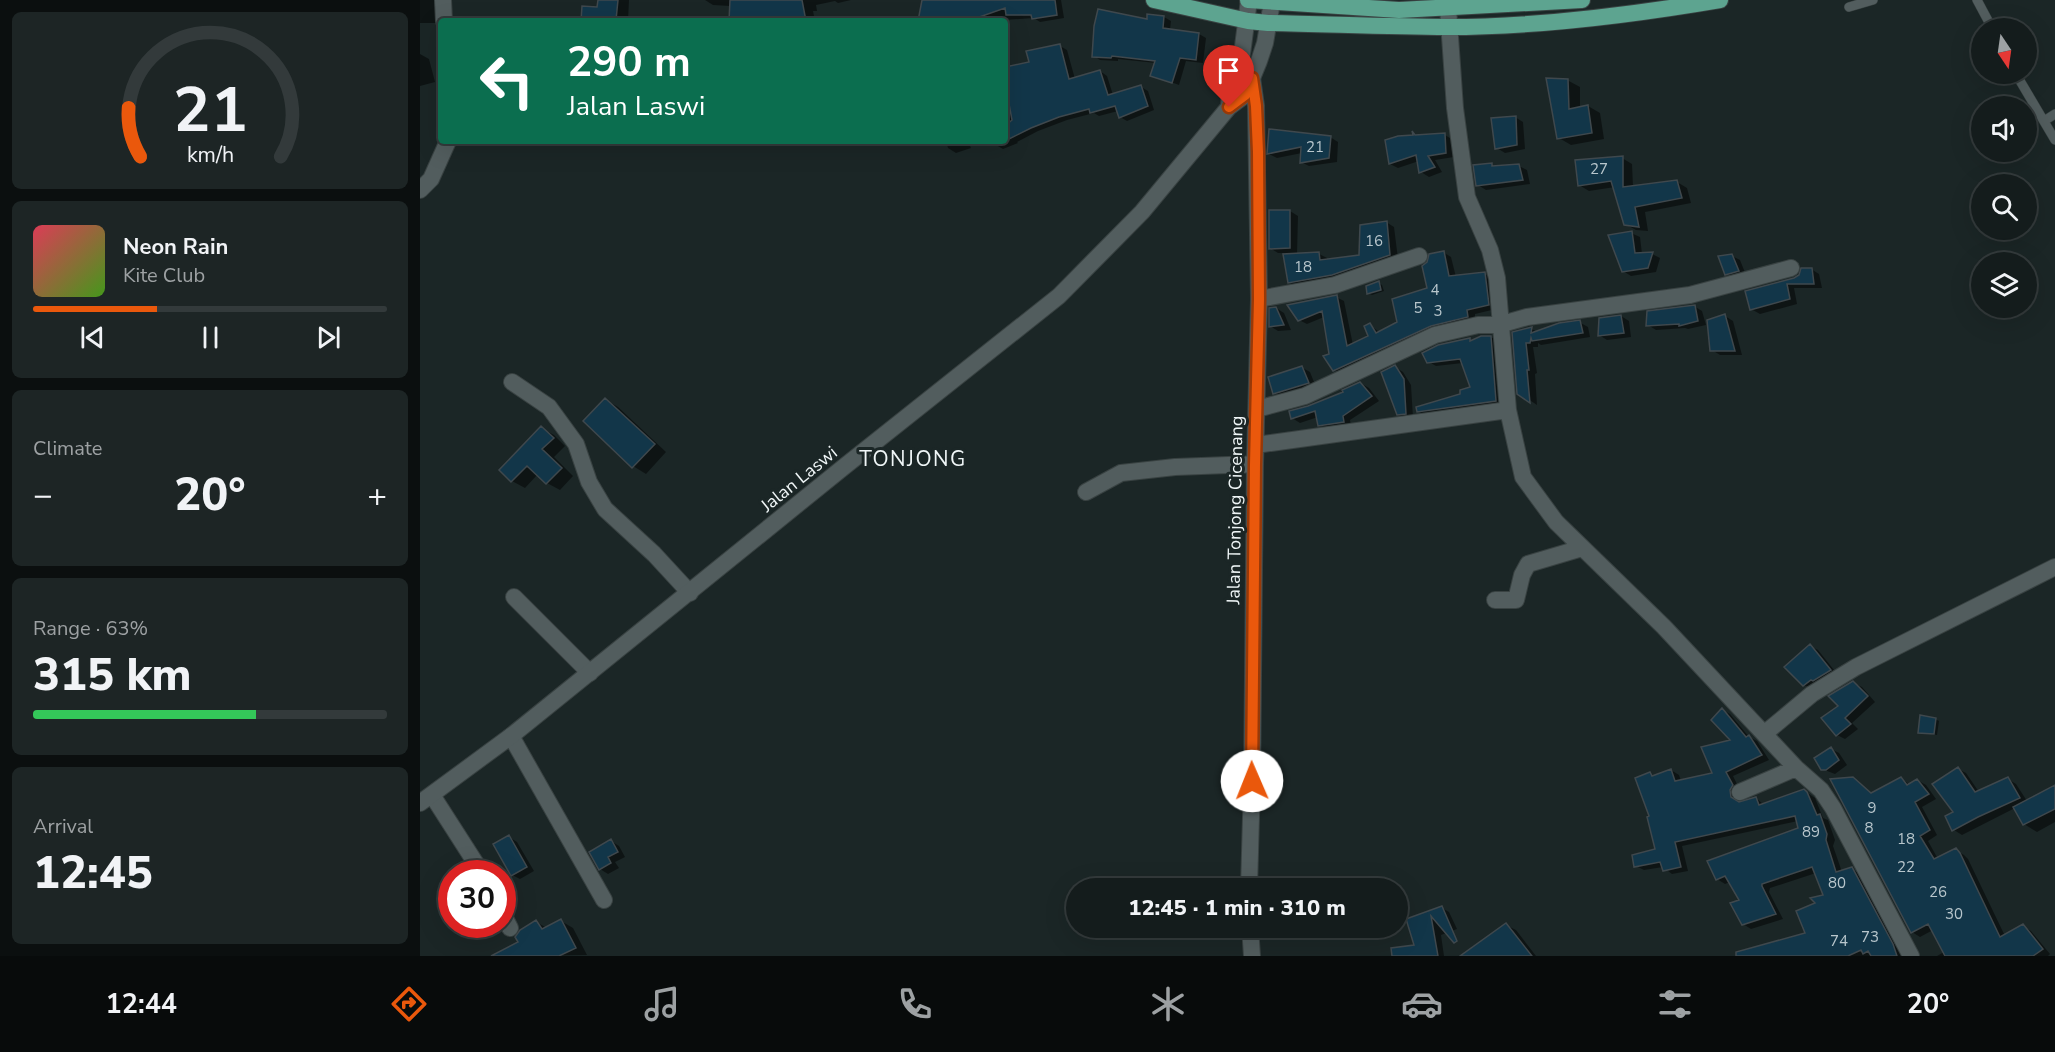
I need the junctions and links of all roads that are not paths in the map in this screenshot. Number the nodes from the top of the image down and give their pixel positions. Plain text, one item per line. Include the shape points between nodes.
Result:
1 (443, 0) edge
2 (1154, 0) edge
3 (1249, 0) edge
4 (1582, 0) edge
5 (1720, 0) edge
6 (1873, 0) edge
7 (1977, 0) edge
8 (1280, 2) edge
9 (1849, 7) dead end
10 (1448, 8) junction
11 (444, 18) edge
12 (1987, 18) edge
13 (1248, 21) junction
14 (1268, 23) junction
15 (1449, 27) junction
16 (1245, 73) junction
17 (2022, 84) edge
18 (2055, 114) edge
19 (2044, 121) junction
20 (2055, 140) edge
21 (447, 144) edge
22 (420, 190) edge
23 (1419, 256) dead end
24 (1791, 268) dead end
25 (1259, 299) junction
26 (1500, 325) junction
27 (512, 382) dead end
28 (1257, 409) junction
29 (1508, 410) junction
30 (1256, 446) junction
31 (1255, 464) junction
32 (1086, 492) dead end
33 (1582, 548) junction
34 (2055, 567) edge
35 (690, 593) junction
36 (514, 597) dead end
37 (1495, 600) dead end
38 (590, 673) junction
39 (1764, 734) junction
40 (511, 736) junction
41 (1796, 768) junction
42 (1740, 792) dead end
43 (426, 799) edge
44 (472, 860) edge
45 (1249, 878) edge
46 (604, 900) dead end
47 (1251, 938) edge
48 (1252, 956) edge
49 (1911, 956) edge

1 - 11 street
2 - 13 main road
3 - 8 main road
3 - 13 street, Jalan Laswi
4 - 10 main road
5 - 15 main road via 1557,21
6 - 9 lane
7 - 12 lane
8 - 10 main road via 1400,10
8 - 14 street, Jalan Laswi
10 - 15 street
13 - 14 main road
13 - 16 street, Jalan Laswi
14 - 15 main road
14 - 16 street, Jalan Laswi via 1264,43
15 - 26 street via 1467,197 1490,250 1497,278
16 - 25 street, Jalan Tonjong Cicenang via 1256,106
16 - 35 street, Jalan Laswi via 1230,87 1229,107 1142,212 1059,296
17 - 19 lane
18 - 19 lane
19 - 20 lane
21 - 22 street via 431,179
23 - 25 street via 1335,285
24 - 26 street via 1690,295
25 - 28 street, Jalan Tonjong Cicenang
26 - 28 street via 1478,325 1435,335 1305,396
26 - 29 street
27 - 35 street via 549,407 576,444 589,482 605,509
28 - 30 street, Jalan Tonjong Cicenang
29 - 30 street
29 - 33 street via 1523,477 1556,522
30 - 31 street, Jalan Tonjong Cicenang
31 - 32 street via 1175,466 1121,473
31 - 45 street, Jalan Tonjong Cicenang
33 - 37 street via 1528,564 1516,600
33 - 39 street via 1664,627
34 - 39 street via 1856,667 1812,694
35 - 38 street, Jalan Laswi
36 - 38 street
38 - 40 street, Jalan Laswi
39 - 41 street
40 - 43 street, Jalan Laswi
40 - 46 street
41 - 42 street
41 - 49 street via 1821,790 1833,808
43 - 44 street
47 - 48 street

